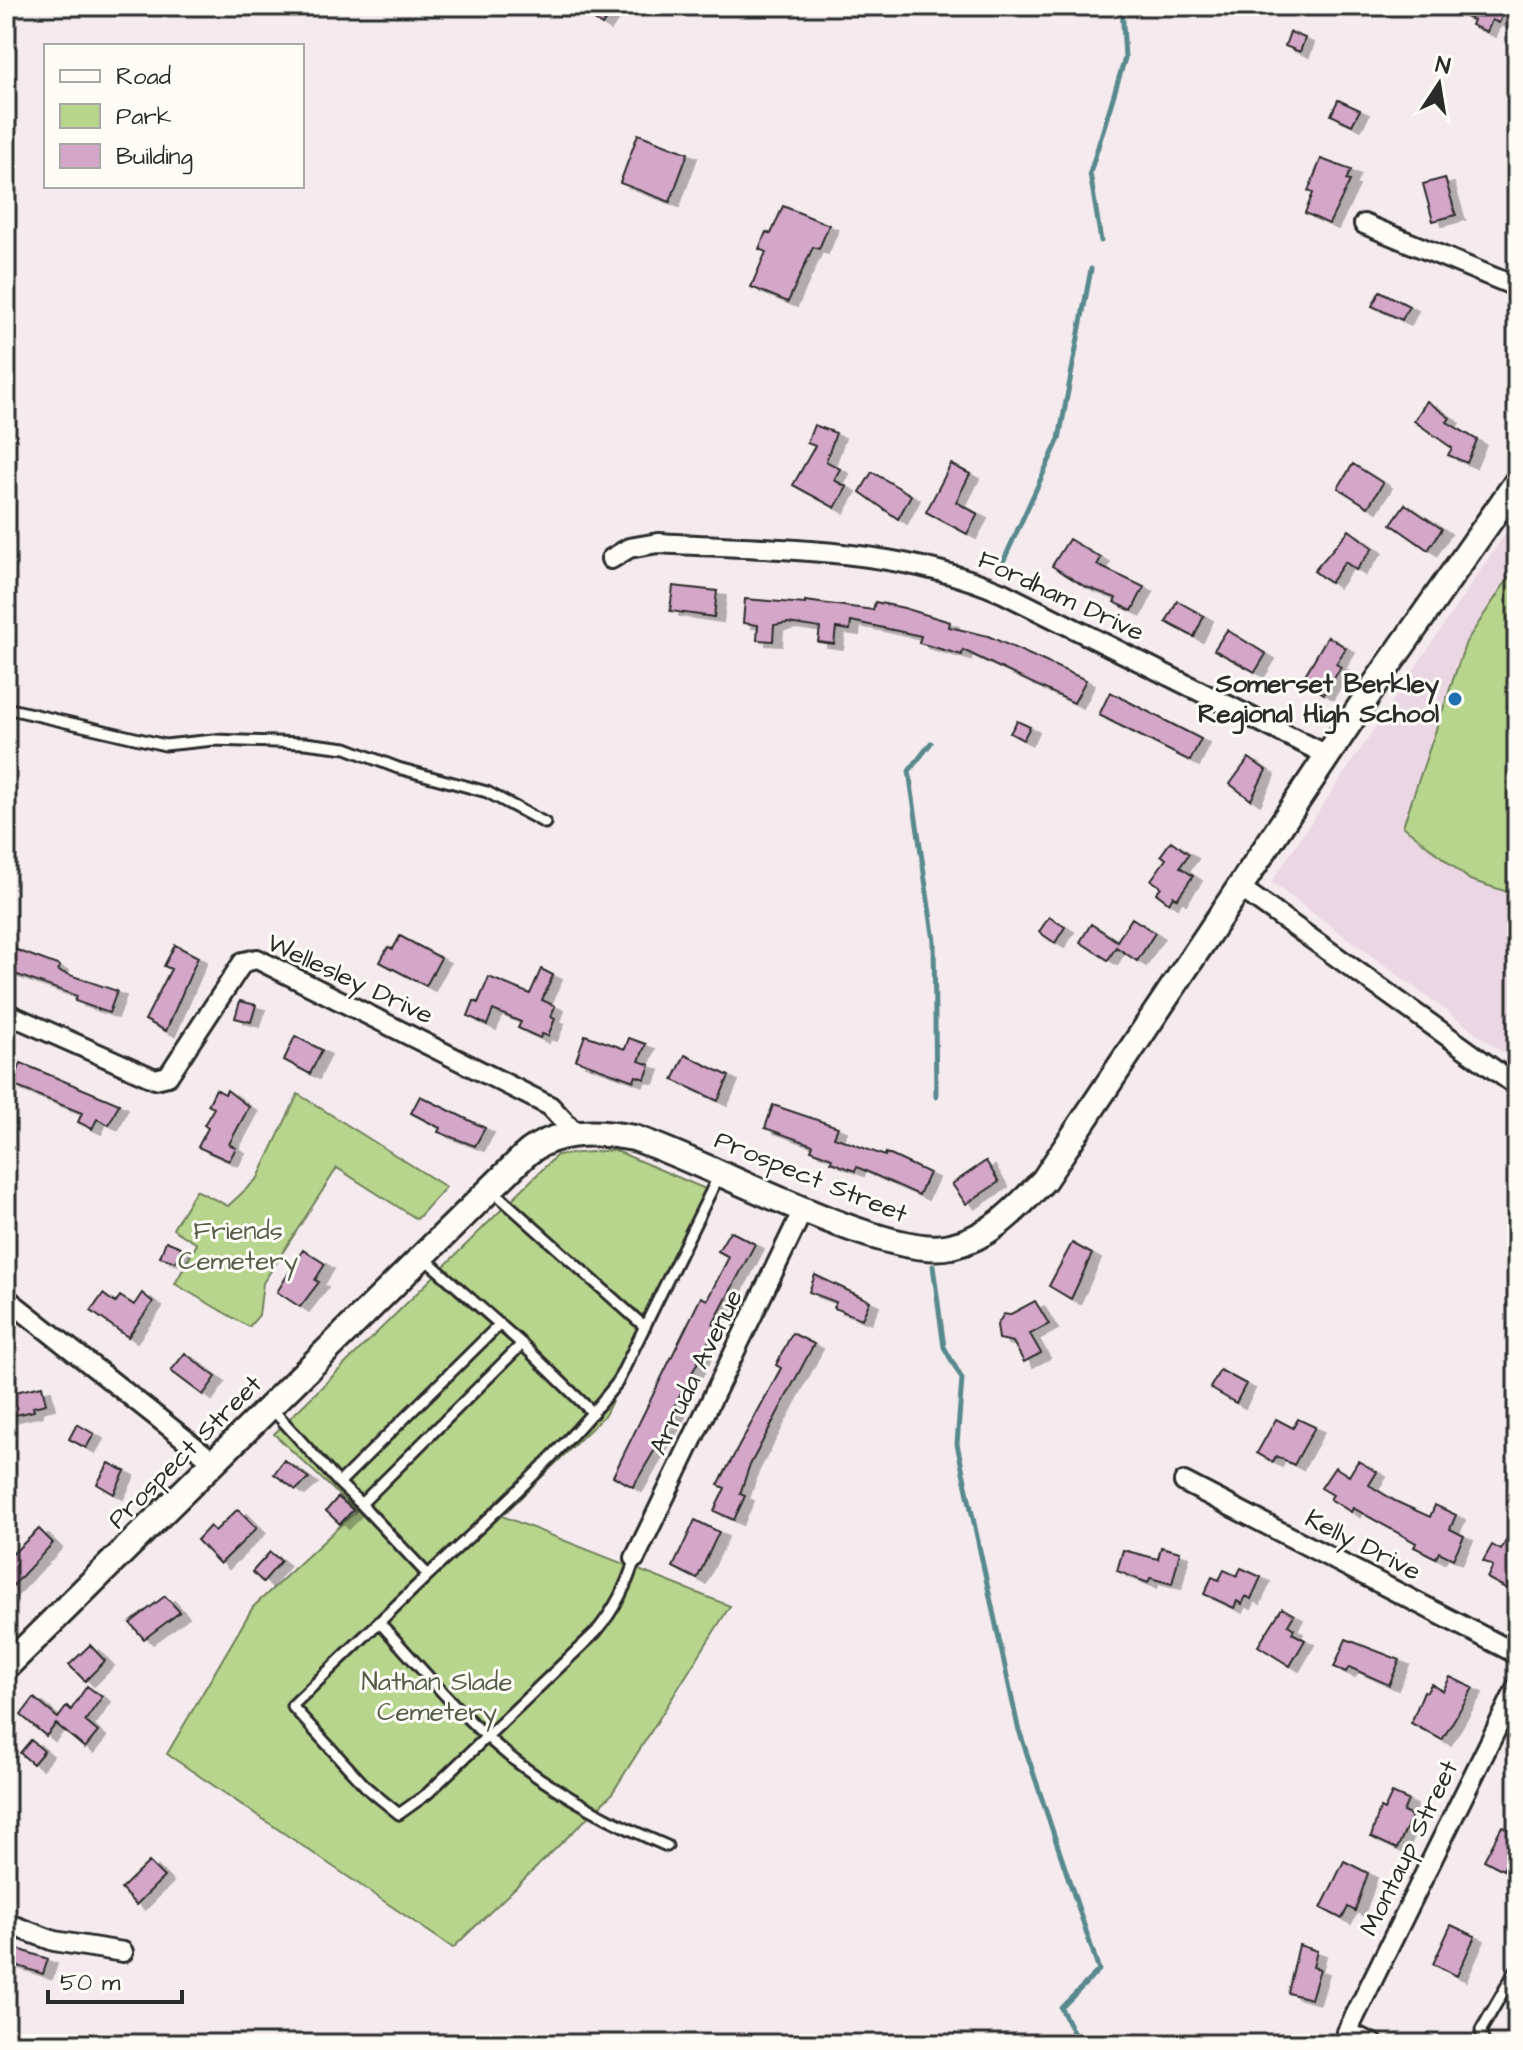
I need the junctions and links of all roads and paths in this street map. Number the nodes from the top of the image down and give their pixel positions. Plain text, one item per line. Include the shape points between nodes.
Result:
1 (1364, 224) dead end
2 (1517, 287) edge
3 (1517, 482) edge
4 (611, 559) dead end
5 (6, 708) edge
6 (1329, 756) junction
7 (545, 823) dead end
8 (1242, 889) junction
9 (6, 1013) edge
10 (1517, 1086) edge
11 (577, 1135) junction
12 (720, 1172) junction
13 (490, 1188) junction
14 (804, 1208) junction
15 (421, 1255) junction
16 (6, 1298) edge
17 (500, 1324) junction
18 (645, 1327) junction
19 (522, 1344) junction
20 (269, 1406) junction
21 (593, 1413) junction
22 (214, 1462) junction
23 (1184, 1482) dead end
24 (339, 1483) junction
25 (361, 1504) junction
26 (635, 1558) joint
27 (428, 1575) junction
28 (379, 1622) junction
29 (1517, 1654) edge
30 (6, 1667) edge
31 (1517, 1687) edge
32 (486, 1736) junction
33 (667, 1846) dead end
34 (6, 1923) edge
35 (123, 1952) dead end
36 (1517, 1968) edge
37 (1373, 2044) edge
38 (1484, 2044) edge

1 - 2 street
3 - 6 street, Prospect Street
4 - 6 street, Fordham Drive via 629,548 658,543 848,555 959,576
5 - 7 lane via 165,745 214,740 346,748 487,792
6 - 8 street, Prospect Street
8 - 10 street
8 - 14 street, Prospect Street via 1044,1180 1000,1225 952,1246 930,1249 903,1246
9 - 11 street, Wellesley Drive via 155,1079 168,1076 243,962 257,959 550,1106
11 - 12 street, Prospect Street via 634,1138
11 - 13 street, Prospect Street via 559,1137 528,1152
12 - 14 street, Prospect Street
12 - 18 lane
13 - 15 street, Prospect Street
13 - 18 lane
14 - 26 street, Arruda Avenue
15 - 17 lane
15 - 20 street, Prospect Street
16 - 22 street
17 - 19 lane
17 - 24 lane
18 - 21 lane via 617,1383
19 - 21 lane
19 - 25 lane
20 - 22 street, Prospect Street
20 - 24 lane
21 - 27 lane
22 - 30 street, Prospect Street
23 - 29 street, Kelly Drive
24 - 25 lane
25 - 27 lane
26 - 32 lane via 627,1584 596,1632
27 - 28 lane
28 - 32 lane
28 - 32 lane via 297,1698 293,1712 399,1814
31 - 37 street, Montaup Street via 1347,2032
32 - 33 lane via 560,1789
34 - 35 street via 54,1941
36 - 38 lane via 1481,2030

